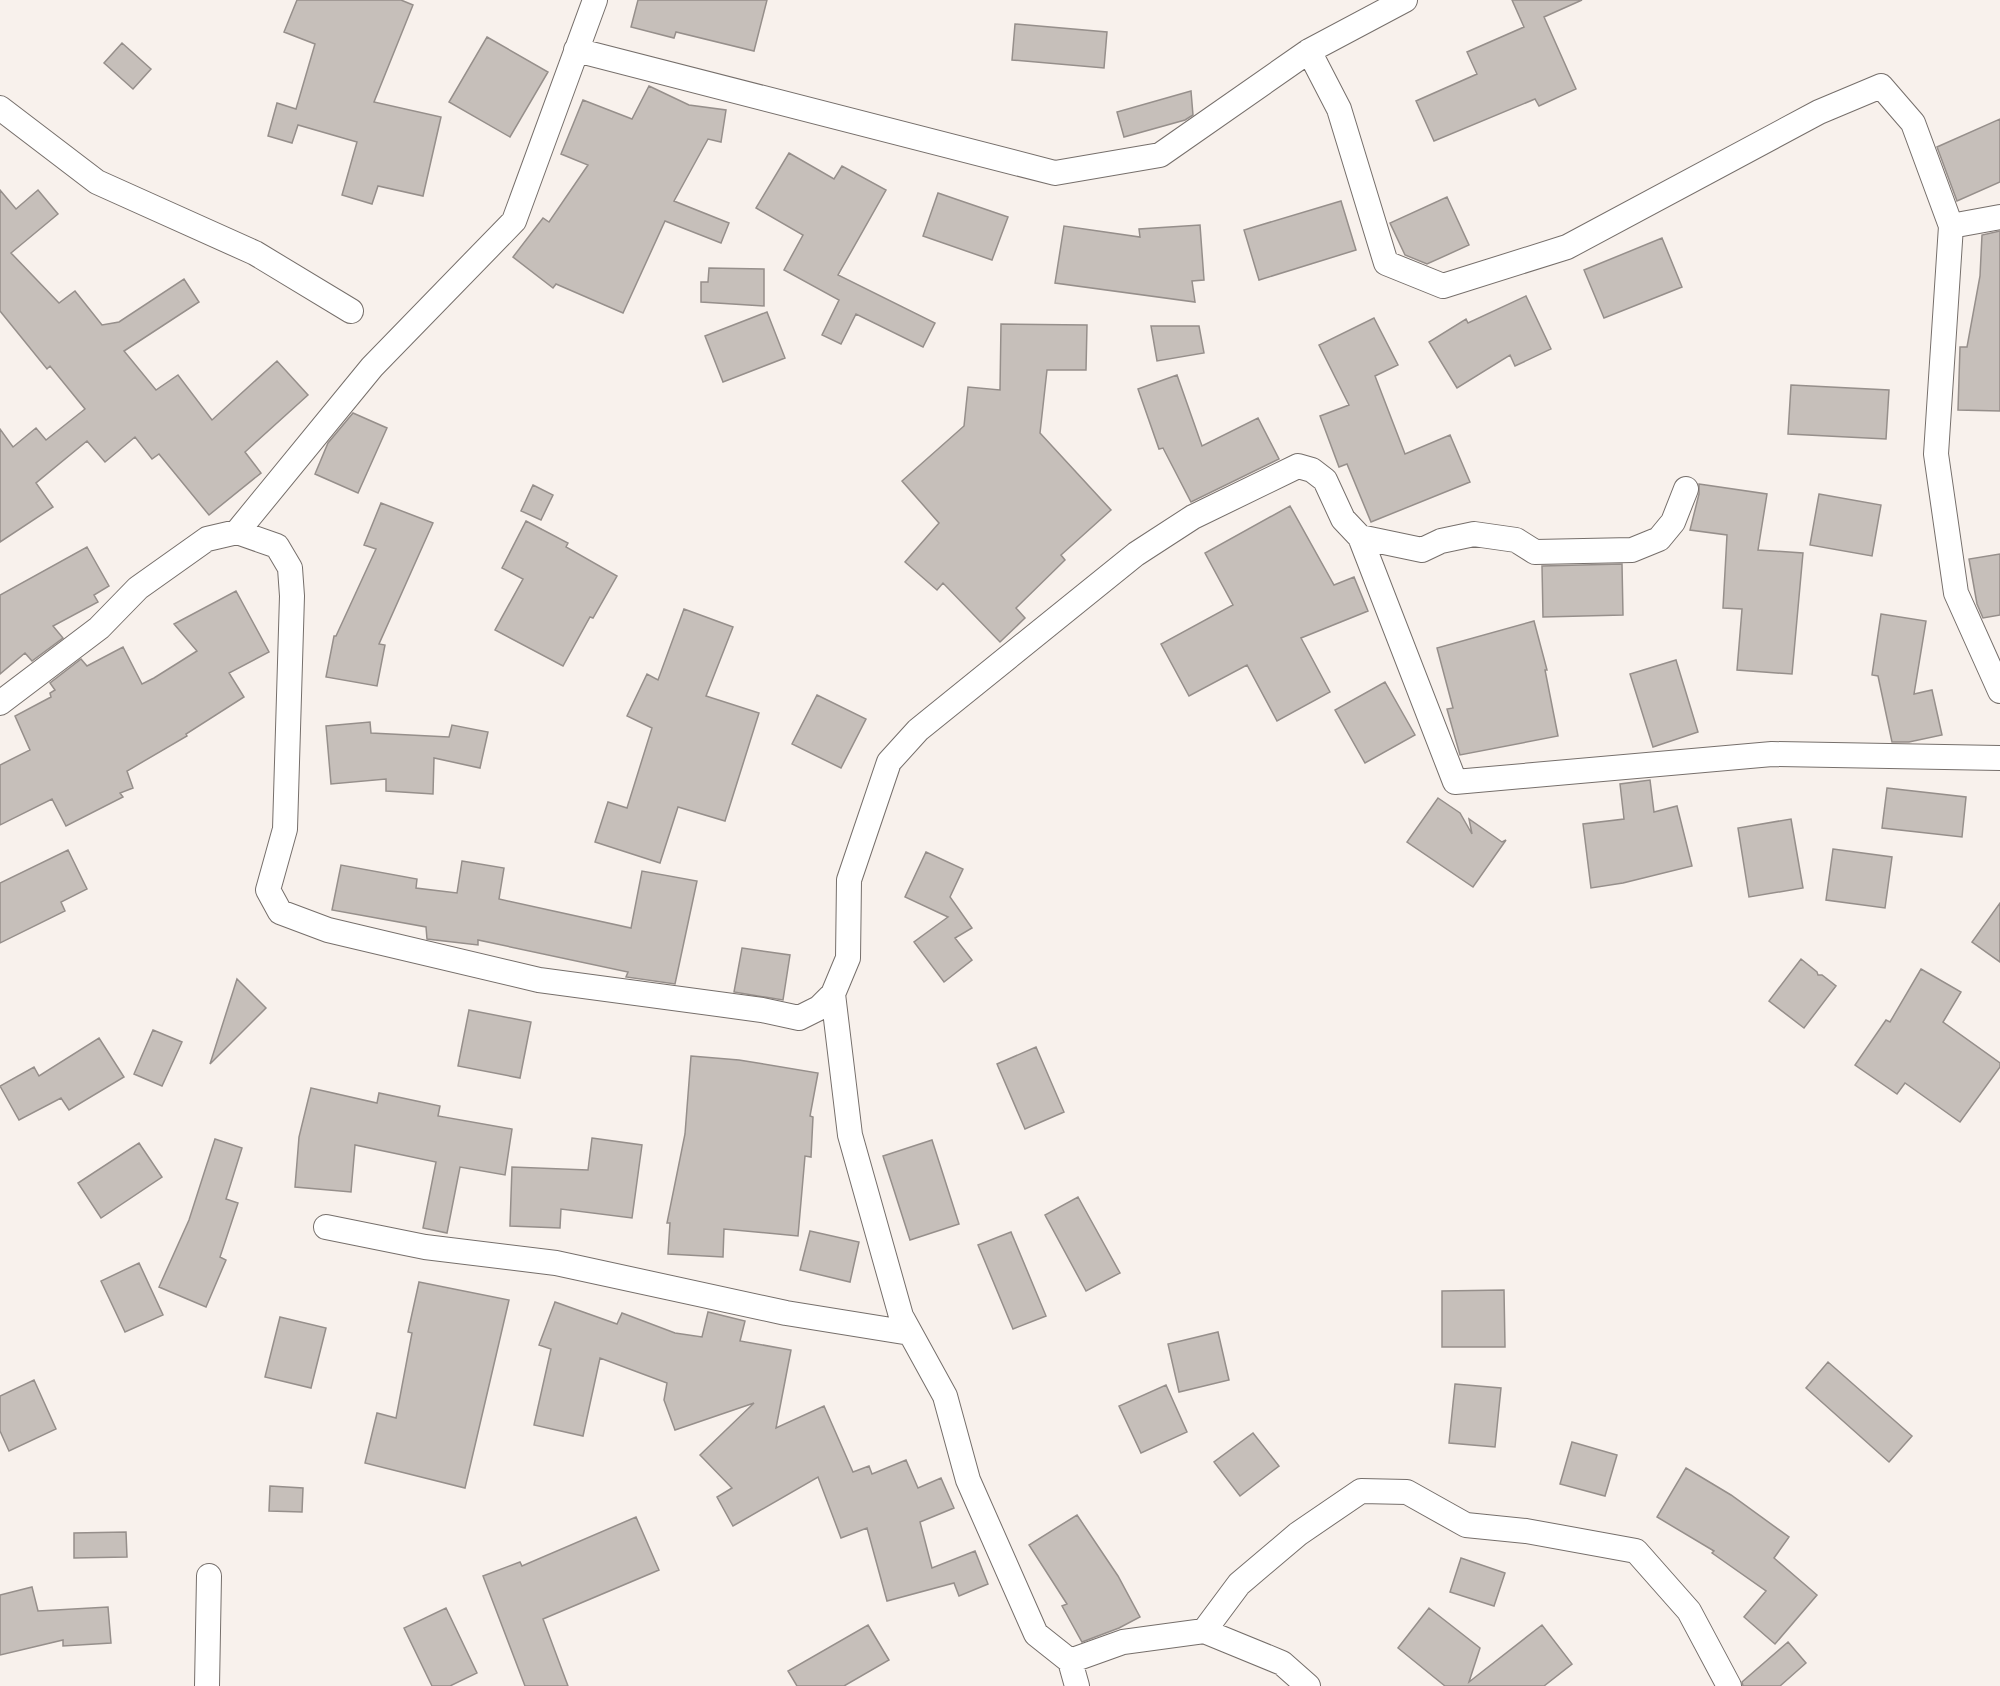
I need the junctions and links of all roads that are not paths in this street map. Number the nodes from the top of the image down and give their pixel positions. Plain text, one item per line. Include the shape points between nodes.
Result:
1 (595, 0) edge
2 (1405, 0) edge
3 (576, 50) junction
4 (1309, 51) junction
5 (0, 108) edge
6 (2000, 217) edge
7 (1951, 226) junction
8 (351, 311) dead end
9 (1686, 489) dead end
10 (237, 532) junction
11 (1360, 537) junction
12 (2000, 691) edge
13 (0, 703) edge
14 (2000, 758) edge
15 (833, 994) junction
16 (326, 1227) dead end
17 (910, 1333) junction
18 (209, 1576) dead end
19 (1203, 1631) junction
20 (1070, 1661) junction
21 (207, 1686) edge
22 (1077, 1686) edge
23 (1308, 1686) edge
24 (1729, 1686) edge

1 - 3 street
2 - 4 street
3 - 4 street via 1055,173 1160,154
3 - 10 street via 514,220 372,367
4 - 7 street via 1339,109 1386,263 1443,286 1567,247 1819,112 1881,86 1913,123
5 - 8 street via 97,182 255,253
6 - 7 street
7 - 12 street via 1936,454 1956,593
9 - 11 street via 1673,522 1659,539 1632,550 1535,552 1516,540 1474,534 1441,541 1422,550
10 - 13 street via 207,539 138,588 99,628
10 - 15 street via 277,546 290,568 292,660 285,829 268,890 280,912 328,930 538,980 799,1018 819,1008
11 - 14 street via 1455,782 1772,754
11 - 15 street via 1343,519 1325,480 1298,466 1193,517 1136,554 918,730 889,762 849,880 848,958
15 - 17 street via 850,1135 901,1316
16 - 17 street via 425,1247 556,1263 786,1313
17 - 20 street via 945,1396 968,1480 1035,1634
18 - 21 street
19 - 20 street via 1124,1642
19 - 23 street via 1282,1663
19 - 24 street via 1239,1584 1298,1534 1361,1491 1407,1492 1466,1525 1526,1531 1636,1551 1689,1611
20 - 22 street

